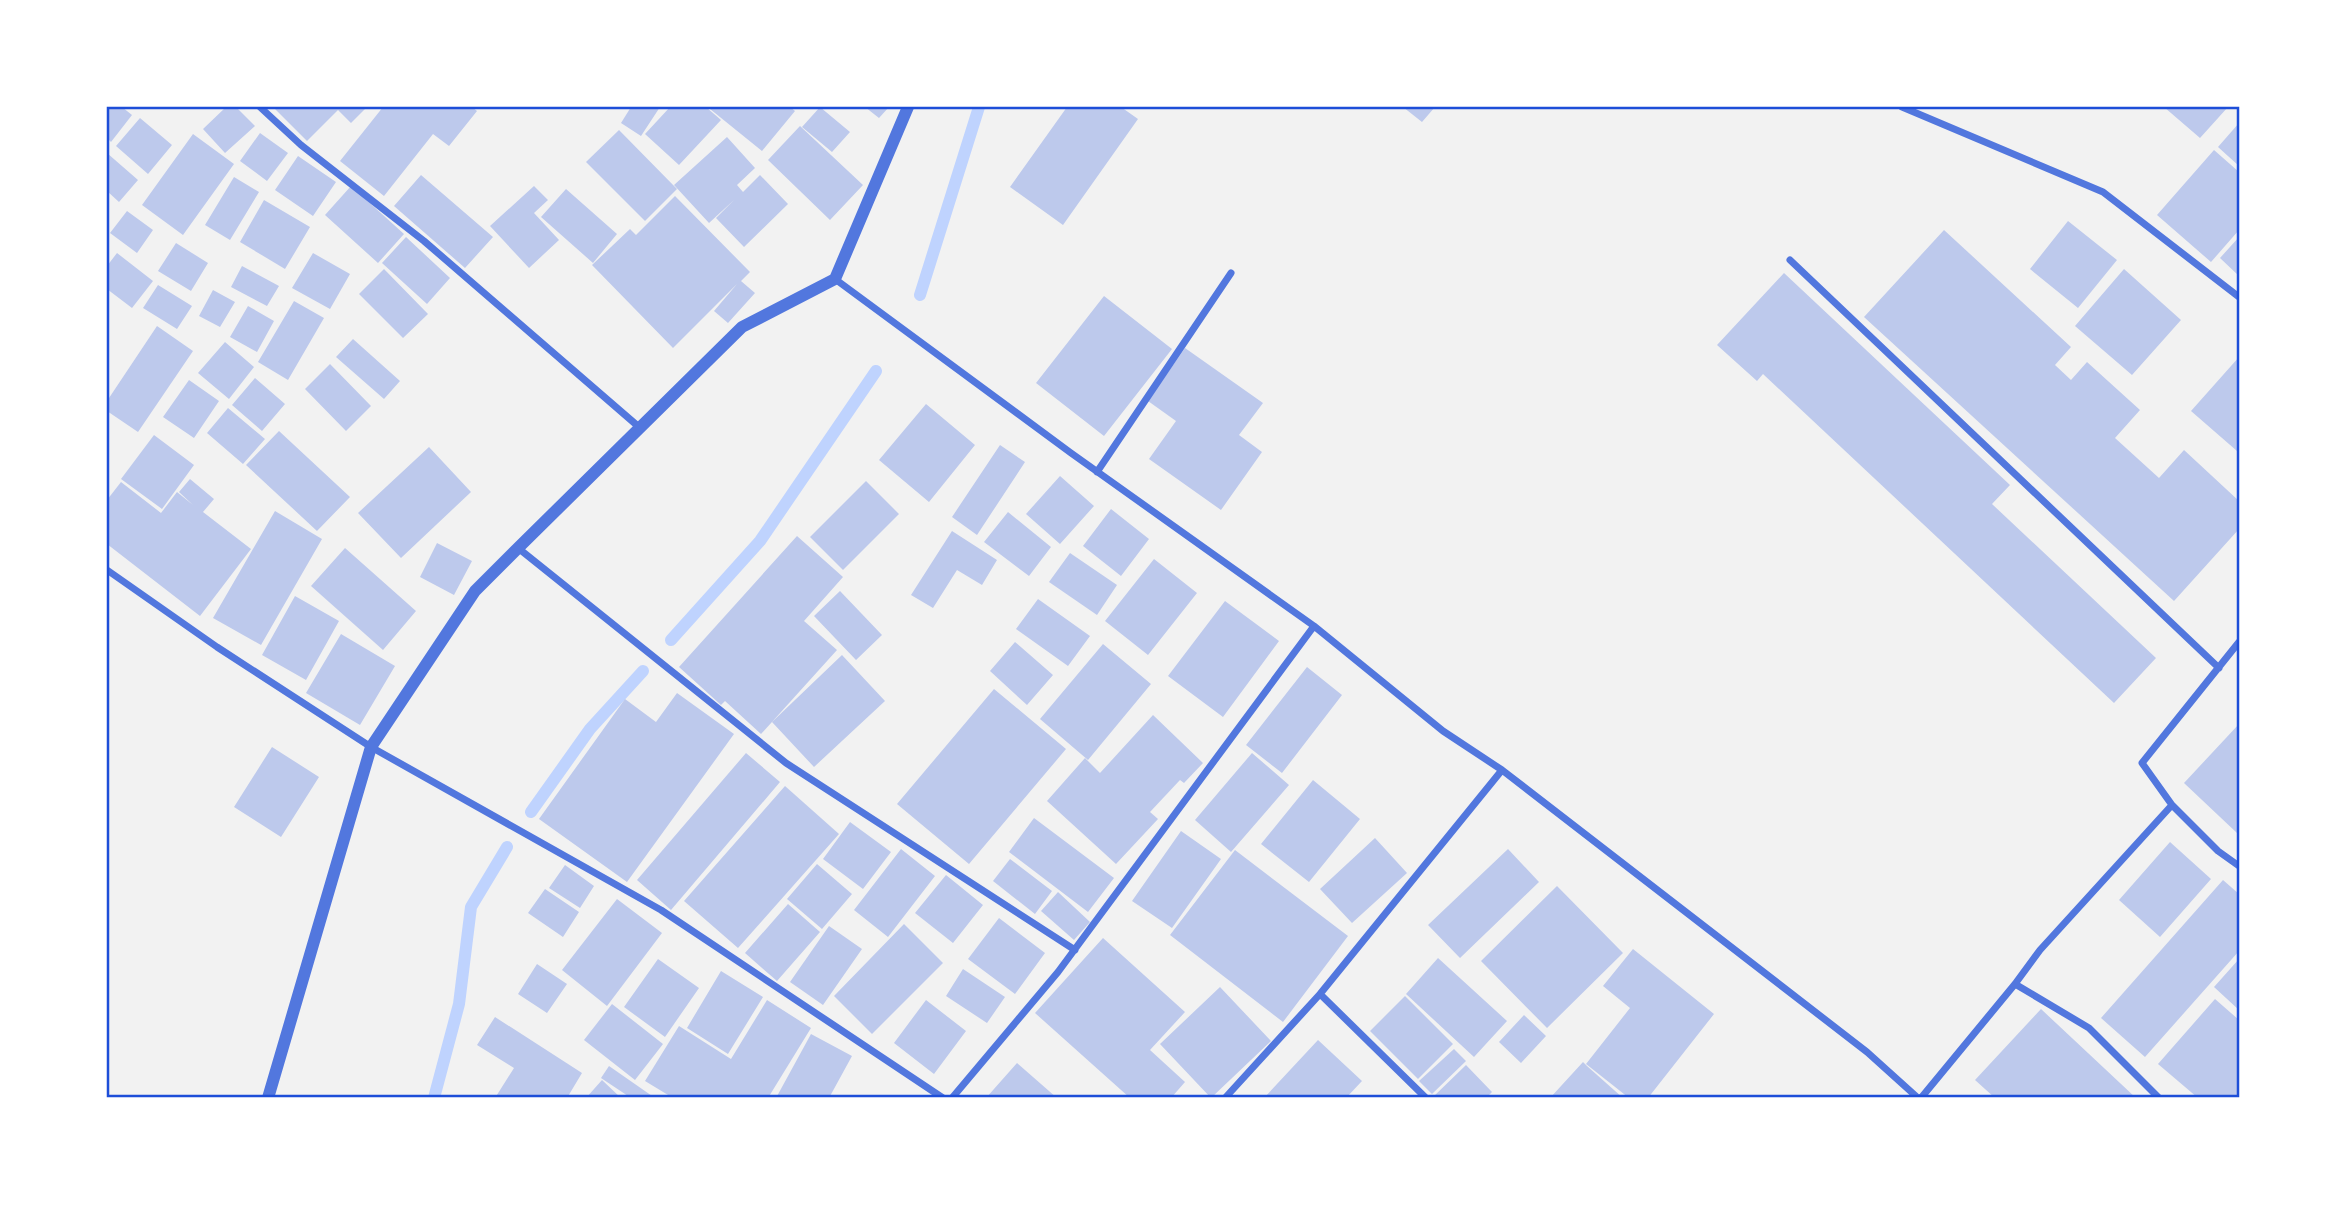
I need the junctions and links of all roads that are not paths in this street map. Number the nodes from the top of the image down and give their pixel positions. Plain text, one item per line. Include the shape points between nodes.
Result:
1 (260, 107) edge
2 (908, 107) edge
3 (1902, 107) edge
4 (1790, 260) dead end
5 (1231, 273) dead end
6 (835, 279) junction
7 (2239, 297) edge
8 (639, 427) junction
9 (1097, 472) junction
10 (518, 548) junction
11 (107, 570) edge
12 (1314, 625) junction
13 (2239, 642) edge
14 (2219, 668) junction
15 (370, 747) junction
16 (1502, 770) junction
17 (2172, 805) junction
18 (2239, 866) edge
19 (1075, 950) junction
20 (2015, 984) junction
21 (1320, 994) junction
22 (268, 1098) edge
23 (943, 1098) edge
24 (952, 1098) edge
25 (1225, 1098) edge
26 (1426, 1098) edge
27 (1919, 1098) edge
28 (2159, 1098) edge

1 - 8 street
2 - 6 street
3 - 7 street via 2103,192
4 - 14 street
5 - 9 street
6 - 8 street via 742,327
6 - 9 street
8 - 10 street
9 - 12 street
10 - 15 street via 475,591
10 - 19 street via 786,762
11 - 15 street
12 - 16 street via 1443,731
12 - 19 street
13 - 14 street
14 - 17 street via 2142,763
15 - 22 street
15 - 23 street via 661,910
16 - 21 street
16 - 27 street via 1867,1052
17 - 18 street
17 - 20 street via 2040,950
19 - 24 street
20 - 27 street
20 - 28 street via 2089,1028
21 - 25 street
21 - 26 street

